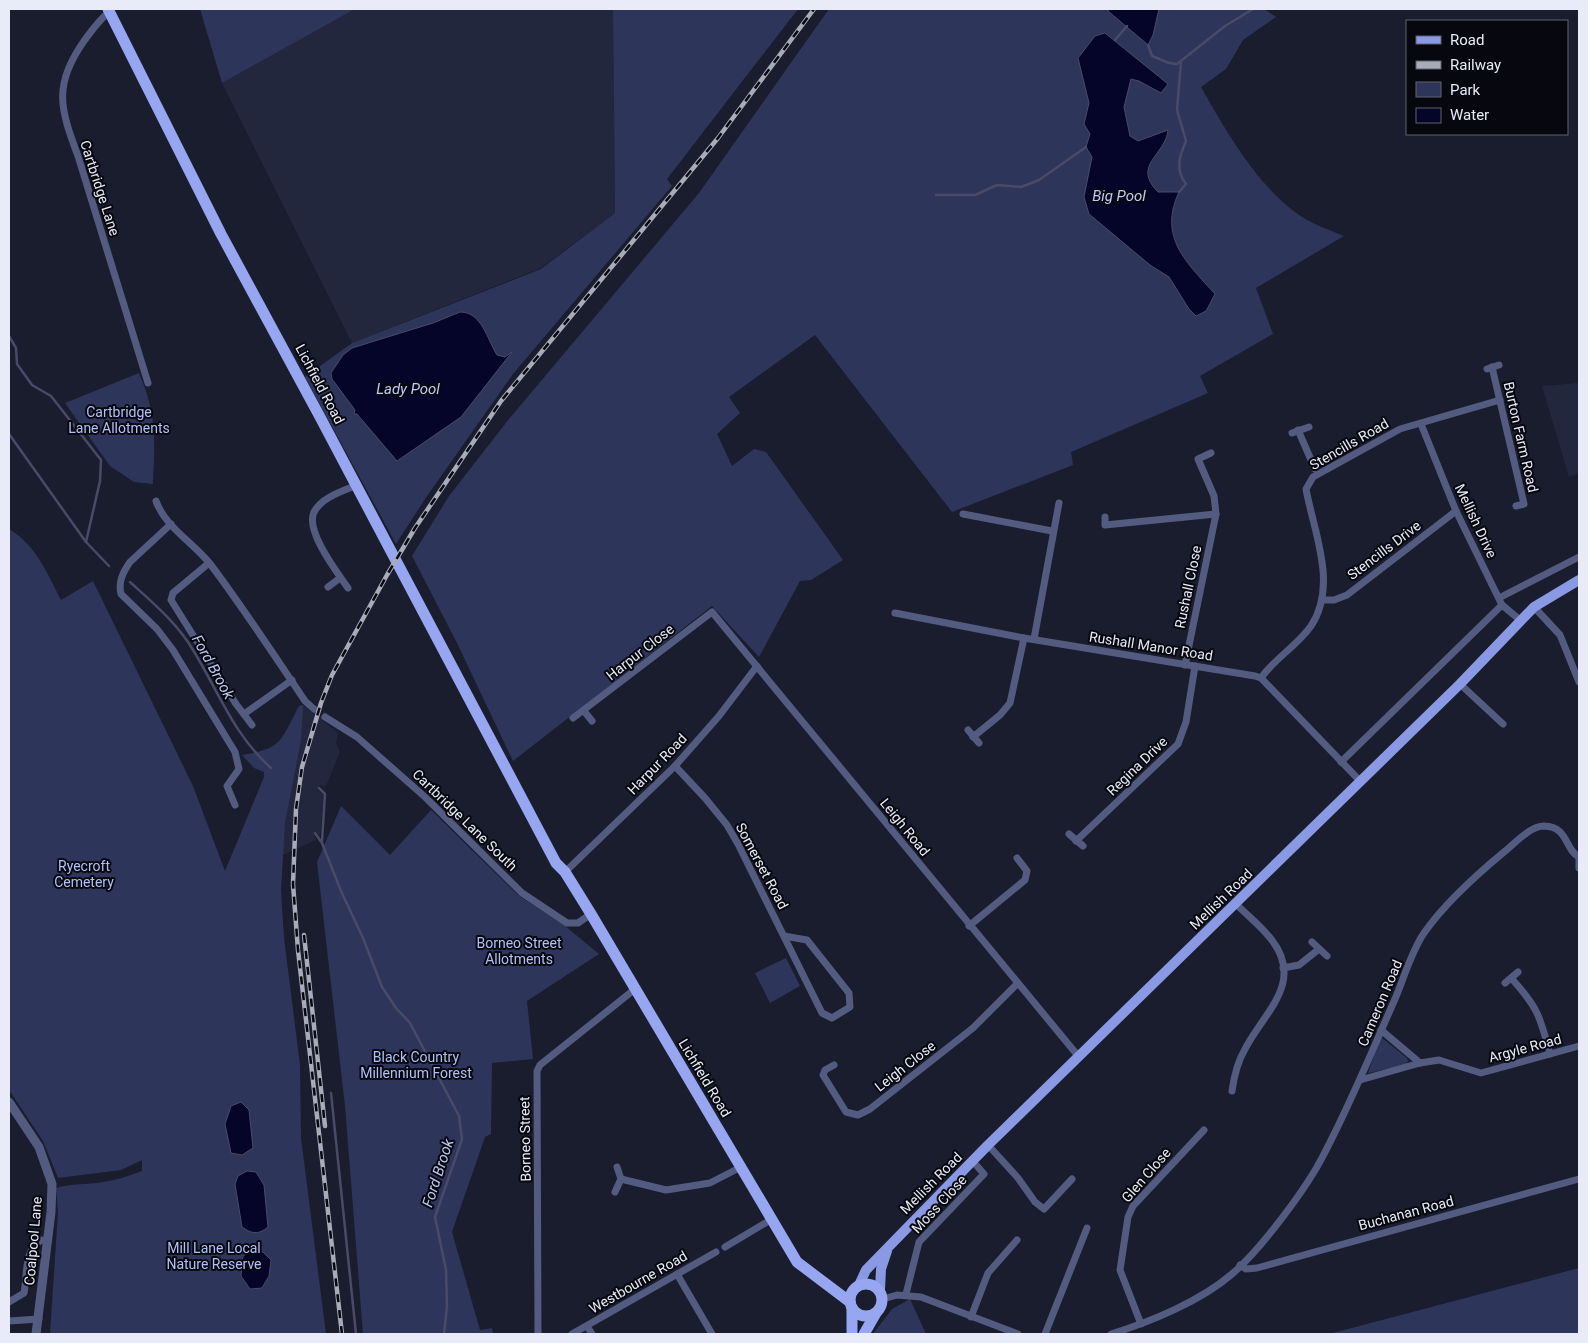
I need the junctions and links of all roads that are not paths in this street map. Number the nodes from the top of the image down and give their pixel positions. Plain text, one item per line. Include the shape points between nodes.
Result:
1 (109, 10) edge
2 (1492, 367) dead end
3 (148, 383) dead end
4 (1500, 400) junction
5 (1421, 424) junction
6 (1309, 426) dead end
7 (1211, 453) dead end
8 (1319, 472) junction
9 (357, 485) junction
10 (156, 501) dead end
11 (1059, 503) dead end
12 (1516, 506) dead end
13 (984, 509) dead end
14 (1456, 511) junction
15 (963, 514) dead end
16 (1216, 514) junction
17 (1104, 517) dead end
18 (982, 518) junction
19 (171, 524) junction
20 (1052, 530) junction
21 (1579, 557) edge
22 (209, 563) junction
23 (340, 578) junction
24 (1579, 580) edge
25 (328, 587) dead end
26 (348, 588) dead end
27 (1323, 600) junction
28 (1500, 601) junction
29 (1534, 607) junction
30 (712, 612) joint
31 (895, 613) dead end
32 (1520, 620) junction
33 (1024, 638) junction
34 (1034, 639) junction
35 (1185, 665) junction
36 (757, 666) junction
37 (1195, 666) junction
38 (1261, 678) junction
39 (292, 680) junction
40 (1579, 682) edge
41 (1460, 684) junction
42 (314, 709) tunnel mouth
43 (584, 711) junction
44 (244, 714) junction
45 (325, 717) tunnel mouth
46 (574, 718) dead end
47 (592, 721) dead end
48 (1503, 724) dead end
49 (252, 725) dead end
50 (968, 730) dead end
51 (973, 737) junction
52 (979, 743) dead end
53 (1341, 762) junction
54 (675, 766) junction
55 (1361, 782) junction
56 (235, 805) dead end
57 (1069, 834) dead end
58 (1076, 841) junction
59 (1083, 846) dead end
60 (1579, 857) edge
61 (1017, 860) dead end
62 (1579, 868) edge
63 (565, 872) junction
64 (1236, 904) junction
65 (591, 914) junction
66 (969, 926) junction
67 (784, 936) junction
68 (1312, 942) dead end
69 (1319, 949) junction
70 (1327, 956) dead end
71 (1283, 968) junction
72 (1518, 972) dead end
73 (1017, 984) junction
74 (635, 990) junction
75 (1381, 1030) junction
76 (1579, 1046) edge
77 (1550, 1054) junction
78 (1078, 1057) junction
79 (1420, 1063) junction
80 (834, 1065) dead end
81 (1224, 1076) dead end
82 (1234, 1079) junction
83 (1360, 1080) junction
84 (1232, 1091) dead end
85 (9, 1102) edge
86 (1199, 1131) dead end
87 (988, 1145) junction
88 (977, 1166) dead end
89 (617, 1167) dead end
90 (741, 1167) junction
91 (621, 1179) junction
92 (1072, 1179) dead end
93 (1579, 1179) edge
94 (615, 1192) dead end
95 (772, 1219) junction
96 (1087, 1228) dead end
97 (1017, 1240) dead end
98 (48, 1241) junction
99 (725, 1247) dead end
100 (888, 1248) junction
101 (716, 1252) dead end
102 (1243, 1263) junction
103 (677, 1274) junction
104 (856, 1287) junction
105 (830, 1289) junction
106 (906, 1294) junction
107 (881, 1295) junction
108 (9, 1302) edge
109 (851, 1305) junction
110 (876, 1313) junction
111 (971, 1316) junction
112 (39, 1319) junction
113 (9, 1321) edge
114 (1141, 1324) junction
115 (587, 1326) junction
116 (36, 1334) edge
117 (538, 1334) edge
118 (572, 1334) edge
119 (592, 1334) edge
120 (712, 1334) edge
121 (852, 1334) edge
122 (864, 1334) edge
123 (1018, 1334) edge
124 (1044, 1334) edge
125 (1111, 1334) edge

1 - 3 street, Cartbridge Lane via 71,61 61,88 62,105 64,120
1 - 9 highway, Lichfield Road via 220,234
2 - 4 street, Burton Farm Road
4 - 5 street, Stencills Road
4 - 12 street, Burton Farm Road via 1524,504
5 - 8 street, Stencills Road via 1400,429
5 - 14 street, Mellish Drive
6 - 8 street via 1295,432
7 - 16 street, Rushall Close via 1198,459 1214,496
8 - 27 street, Stencills Road via 1306,489 1322,568
9 - 23 street via 331,496 315,511 312,520 314,532
9 - 63 highway, Lichfield Road via 556,863
10 - 19 street
11 - 20 street
13 - 18 street
14 - 27 street, Stencills Drive via 1347,595
14 - 28 street, Mellish Drive
15 - 18 street
16 - 17 street via 1105,525
16 - 35 street, Rushall Close
18 - 20 street
19 - 22 street
19 - 56 street via 130,562 119,586 121,594 157,629 173,650 235,752 239,769 227,786
20 - 34 street
21 - 28 street
22 - 39 street
22 - 44 street via 173,594 171,600
23 - 25 street
23 - 26 street
24 - 29 main road, Mellish Road
27 - 38 street, Stencills Road via 1310,626
28 - 32 street, Mellish Drive
28 - 53 street
29 - 32 main road, Mellish Road
29 - 40 street via 1560,635
30 - 36 street, Leigh Road
30 - 43 street, Harpur Close
31 - 33 street, Rushall Manor Road
32 - 41 main road, Mellish Road
33 - 34 street, Rushall Manor Road
33 - 51 street via 1010,703
34 - 35 street, Rushall Manor Road
35 - 37 street, Rushall Manor Road
36 - 54 street, Harpur Road
36 - 66 street, Leigh Road
37 - 38 street, Rushall Manor Road
37 - 58 street, Regina Drive via 1186,722 1178,744
38 - 53 street
39 - 42 street
39 - 44 street
41 - 48 street
41 - 55 main road, Mellish Road
43 - 46 street, Harpur Close
43 - 47 street
44 - 49 street
45 - 65 street, Cartbridge Lane South via 364,742 522,893 567,923 578,923
50 - 51 street
51 - 52 street
53 - 55 street
54 - 63 street, Harpur Road
54 - 67 street, Somerset Road via 727,825
55 - 64 main road, Mellish Road
57 - 58 street
58 - 59 street
60 - 62 street
60 - 75 street, Cameron Road via 1560,831 1538,827 1484,869 1423,935
61 - 66 street via 1026,871 1025,880
63 - 65 highway, Lichfield Road
64 - 71 street via 1271,939
64 - 78 main road, Mellish Road
65 - 74 highway, Lichfield Road
66 - 73 street, Leigh Road
67 - 67 street, Somerset Road via 822,1013 837,1017 850,1007 849,993 807,940
68 - 69 street
69 - 70 street
69 - 71 street via 1299,965
71 - 82 street via 1278,1000 1243,1052
72 - 77 street via 1509,981 1534,1003
73 - 78 street, Leigh Road
73 - 80 street, Leigh Close via 973,1028 858,1115 846,1112 823,1076 825,1070
74 - 90 highway, Lichfield Road
74 - 117 street, Borneo Street via 537,1071
75 - 79 street
75 - 83 street, Cameron Road
76 - 77 street, Argyle Road
77 - 79 street, Argyle Road via 1481,1073 1439,1060
78 - 87 main road, Mellish Road
79 - 83 street, Argyle Road
81 - 82 street
82 - 84 street
83 - 102 street, Cameron Road via 1324,1156
85 - 98 street, Coalpool Lane via 39,1147 52,1184
86 - 114 street, Glen Close via 1133,1206 1128,1217 1120,1270
87 - 92 street via 1018,1178 1034,1202 1044,1209
87 - 100 main road, Mellish Road
88 - 106 street, Moss Close via 984,1174 919,1242
89 - 91 street
90 - 91 street via 710,1183 672,1189 659,1189
90 - 95 highway, Lichfield Road
91 - 94 street
93 - 102 street, Buchanan Road via 1257,1268 1246,1269
95 - 99 street
95 - 105 highway, Lichfield Road via 801,1267
96 - 124 street
97 - 111 street via 988,1273
98 - 108 street via 41,1240 33,1246 28,1256 24,1293
98 - 112 street, Coalpool Lane
100 - 104 main road, Mellish Road via 866,1270
100 - 107 main road, Mellish Road via 881,1270
101 - 103 street, Westbourne Road
102 - 114 street, Cameron Road via 1205,1292
103 - 115 street, Westbourne Road
103 - 120 street
104 - 105 highway
104 - 107 highway via 871,1284
104 - 109 highway
105 - 109 highway, Lichfield Road
106 - 107 street
106 - 111 street
107 - 110 highway via 881,1308
109 - 110 highway via 862,1316
109 - 121 highway
110 - 122 highway
111 - 123 street
112 - 113 street
112 - 116 street, Coalpool Lane
114 - 125 street, Cameron Road
115 - 118 street, Westbourne Road
115 - 119 street

